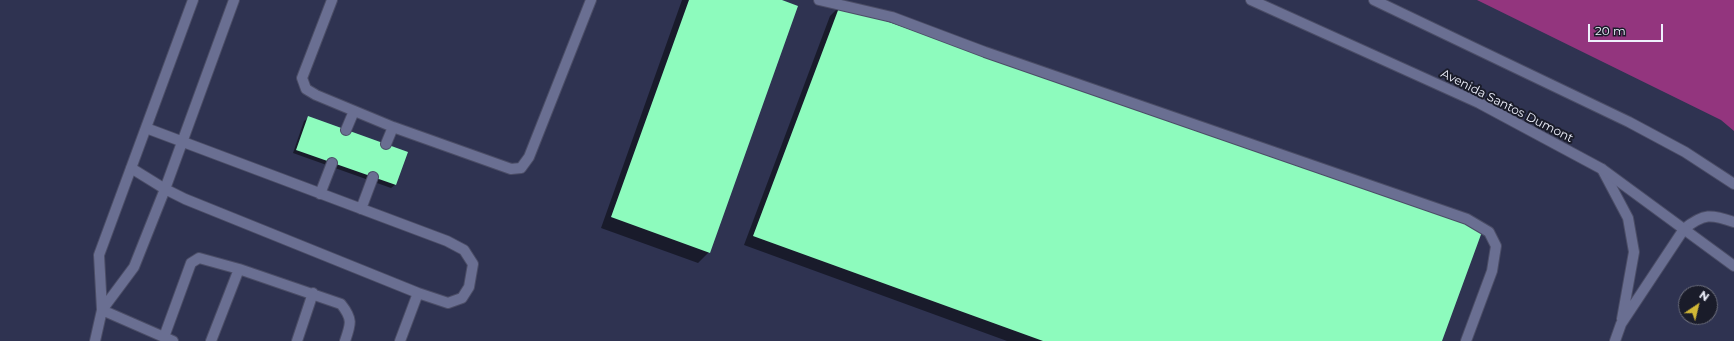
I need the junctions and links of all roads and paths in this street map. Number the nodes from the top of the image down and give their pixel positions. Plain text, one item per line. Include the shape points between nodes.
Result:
1 (194, 0) edge
2 (234, 0) edge
3 (332, 0) edge
4 (591, 0) edge
5 (819, 0) edge
6 (1251, 0) edge
7 (1374, 0) edge
8 (354, 110) junction
9 (393, 127) junction
10 (146, 128) junction
11 (346, 130) dead end
12 (181, 141) junction
13 (386, 144) dead end
14 (332, 163) dead end
15 (132, 168) junction
16 (1602, 170) junction
17 (373, 178) dead end
18 (1734, 184) edge
19 (165, 189) junction
20 (320, 194) junction
21 (361, 209) junction
22 (1734, 222) edge
23 (1684, 229) junction
24 (1734, 266) edge
25 (239, 269) junction
26 (418, 293) junction
27 (313, 294) junction
28 (102, 310) junction
29 (1621, 324) junction
30 (168, 339) edge
31 (95, 341) edge
32 (211, 341) edge
33 (297, 341) edge
34 (345, 341) edge
35 (400, 341) edge
36 (1466, 341) edge
37 (1615, 341) edge

1 - 10 main road
2 - 12 main road
3 - 8 main road via 302,78 306,89
4 - 9 main road via 529,157 521,168 511,169
5 - 36 main road via 892,17 985,52 1467,219 1489,232 1496,246 1492,271
6 - 16 main road, Avenida Santos Dumont via 1479,103
7 - 18 main road via 1629,122 1685,152
8 - 9 main road
8 - 11 main road
9 - 13 main road
10 - 12 main road
10 - 15 main road
12 - 19 main road
12 - 20 main road
14 - 20 main road
15 - 19 main road
15 - 28 main road via 99,255
16 - 23 main road, Avenida Santos Dumont
16 - 29 main road via 1628,218 1634,252
17 - 21 main road
19 - 26 main road via 312,252
19 - 28 main road via 134,267
20 - 21 main road
21 - 26 main road via 447,241 464,250 473,264 469,287 462,298 448,303
22 - 23 main road via 1714,215 1696,219
23 - 24 main road, Avenida Santos Dumont
23 - 29 main road
25 - 27 main road
25 - 30 main road via 199,258 191,263
25 - 32 main road
26 - 35 main road
27 - 33 main road
27 - 34 main road via 341,304 349,314
28 - 30 main road
28 - 31 main road
29 - 37 main road

